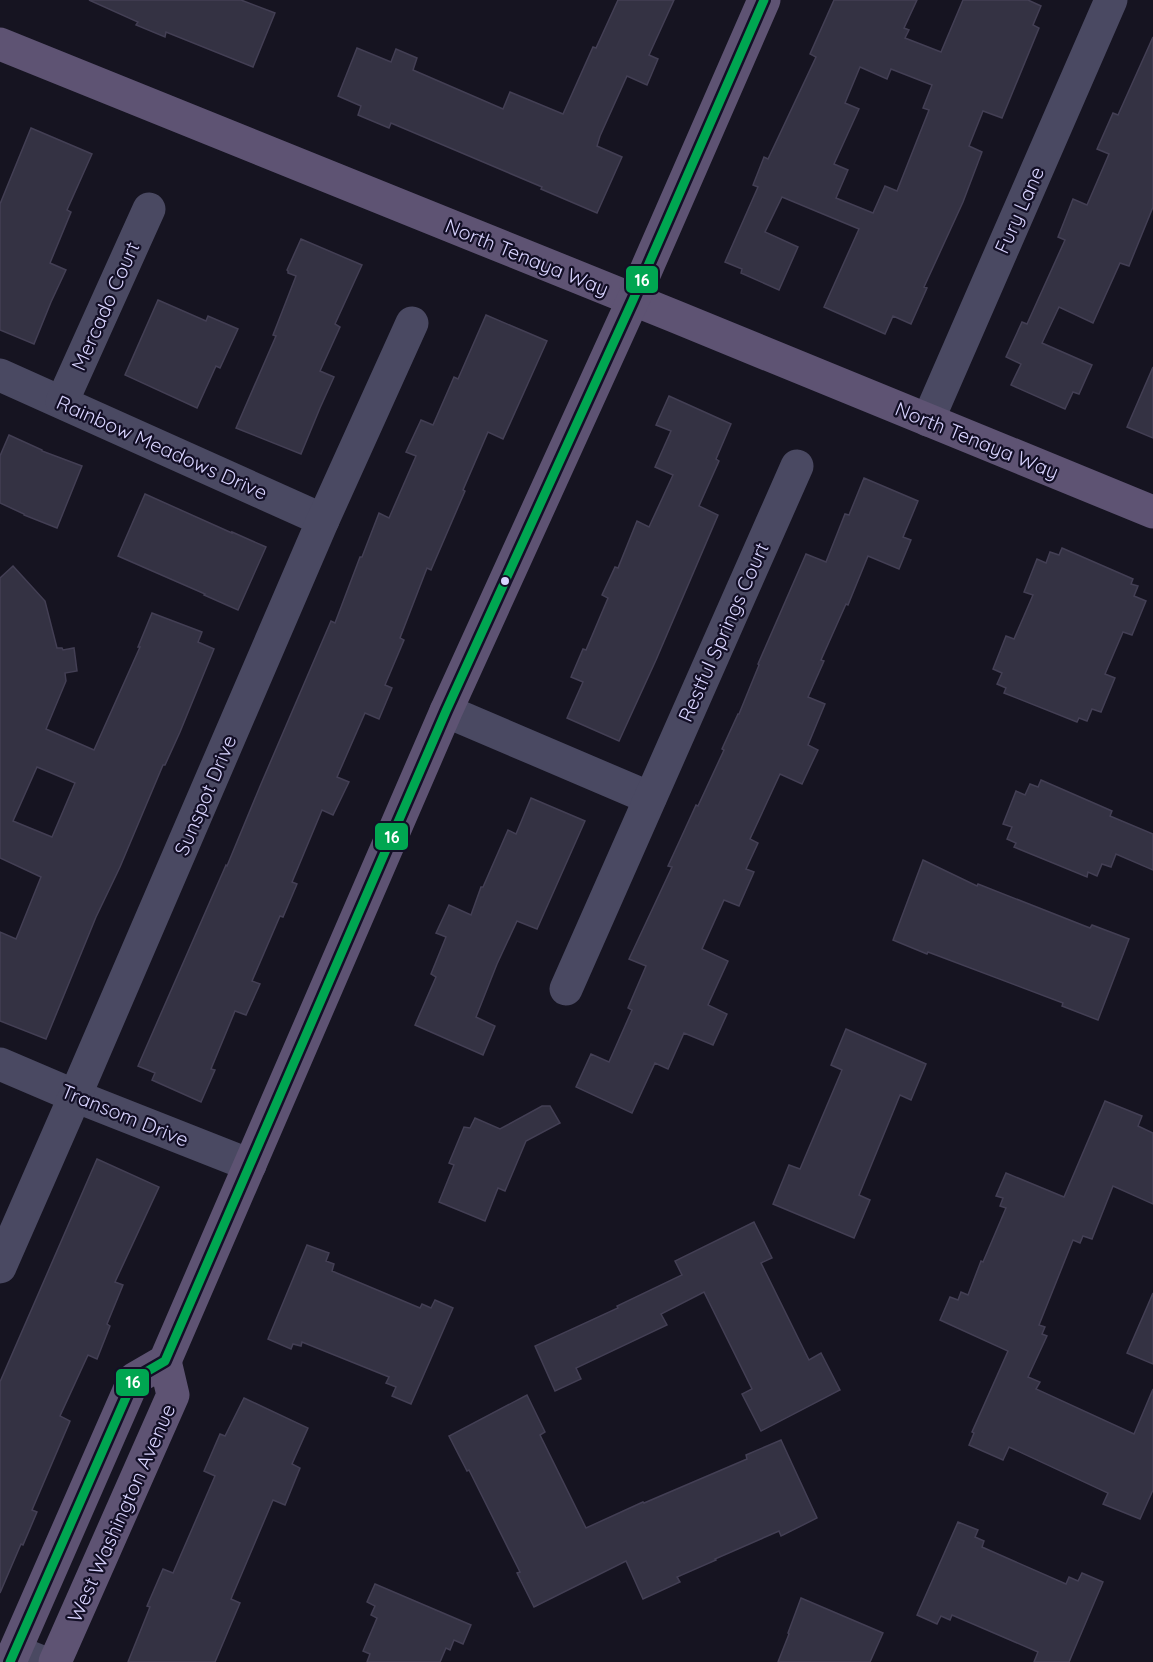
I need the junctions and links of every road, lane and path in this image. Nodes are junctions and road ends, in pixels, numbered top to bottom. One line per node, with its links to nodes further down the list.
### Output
1 (764, 0): 5 (main road)
2 (1111, 0): 9 (street, Fury Lane)
3 (0, 44): 5 (main road, North Tenaya Way)
4 (149, 209): 8 (street, Mercado Court)
5 (633, 300): 9 (main road, North Tenaya Way); 13 (main road)
6 (412, 323): 12 (street, Sunspot Drive)
7 (0, 375): 8 (street, Rainbow Meadows Drive)
8 (62, 402): 12 (street, Rainbow Meadows Drive)
9 (928, 420): 11 (main road, North Tenaya Way)
10 (797, 466): 14 (street, Restful Springs Court)
11 (1153, 512)
12 (323, 520): 17 (street, Sunspot Drive)
13 (446, 711): 14 (street); 18 (main road)
14 (650, 798): 15 (street, Restful Springs Court)
15 (566, 989)
16 (0, 1064): 17 (street, Transom Drive)
17 (75, 1096): 18 (street, Transom Drive); 19 (street, Sunspot Drive)
18 (250, 1165): 20 (main road)
19 (0, 1267)
20 (165, 1361): 21 (main road, West Washington Avenue); 22 (main road, West Washington Avenue)
21 (22, 1658)
22 (55, 1662)

